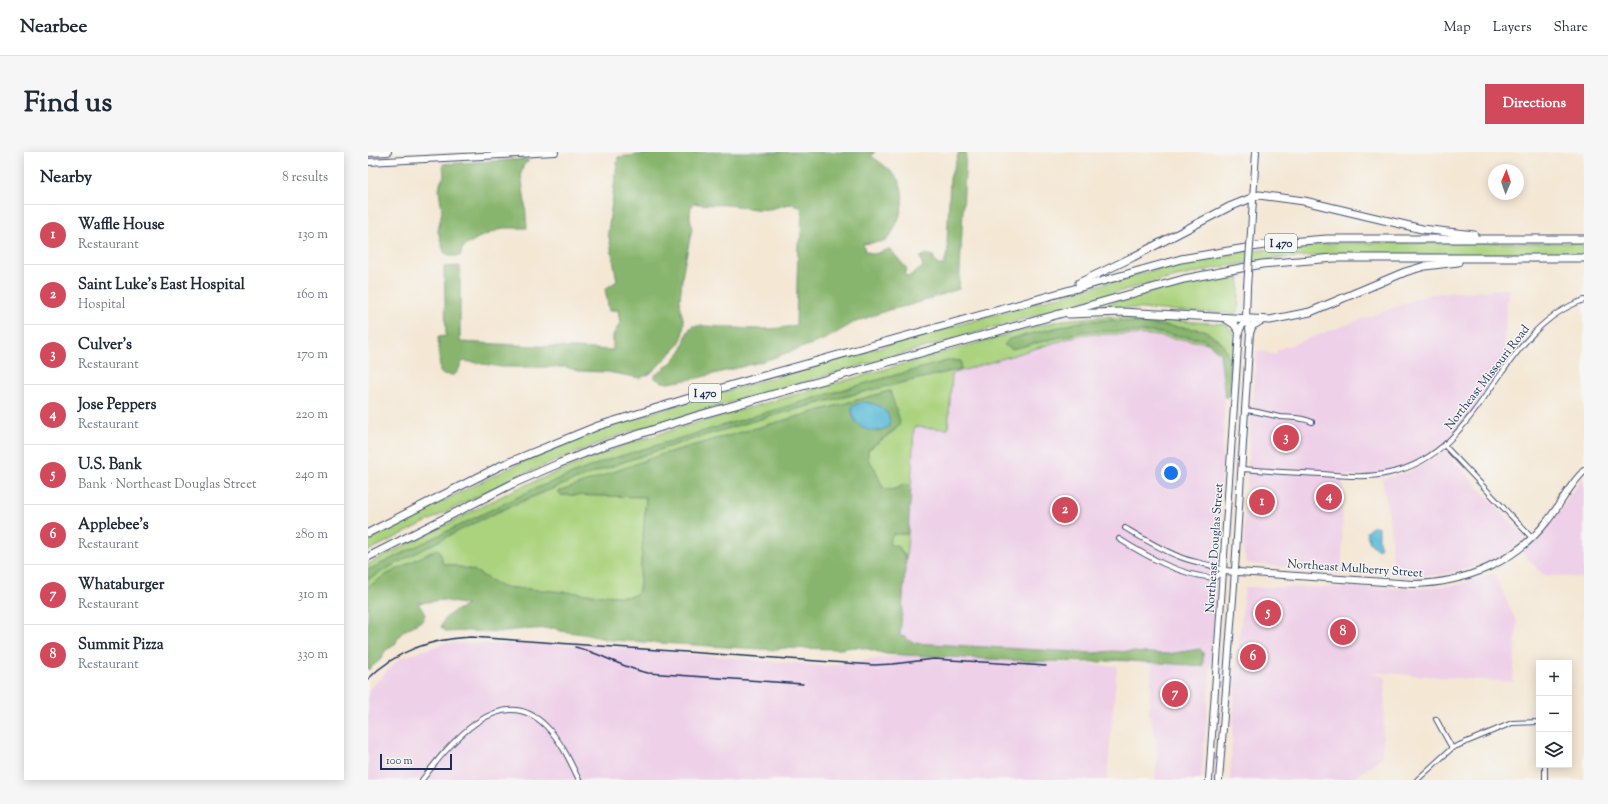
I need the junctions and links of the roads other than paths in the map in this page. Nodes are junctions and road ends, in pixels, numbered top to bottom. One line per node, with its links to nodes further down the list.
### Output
1 (388, 152): 4 (main road)
2 (555, 152): 5 (main road)
3 (1256, 152): 6 (main road, Northeast Douglas Street)
4 (368, 153)
5 (368, 162)
6 (1253, 197): 7 (highway); 11 (highway); 14 (main road, Northeast Douglas Street, bridge)
7 (1512, 239): 8 (highway, I 470); 11 (highway, I 470)
8 (1584, 239)
9 (1487, 258): 10 (highway, I 470); 15 (highway, I 470); 16 (highway)
10 (1584, 258)
11 (1056, 293): 25 (highway, I 470)
12 (1584, 300): 21 (street, Northeast Missouri Road)
13 (1223, 317): 14 (highway); 15 (highway); 17 (highway)
14 (1246, 318): 16 (highway); 17 (main road, Northeast Douglas Street); 18 (main road, Northeast Douglas Street)
15 (1037, 319): 28 (highway, I 470)
16 (1263, 320): 18 (highway)
17 (1239, 331): 29 (main road, Northeast Douglas Street)
18 (1250, 332): 19 (main road, Northeast Douglas Street)
19 (1244, 410): 20 (street); 22 (main road, Northeast Douglas Street)
20 (1312, 422)
21 (1445, 446): 22 (street, Northeast Missouri Road); 26 (street)
22 (1241, 469): 30 (main road, Northeast Douglas Street)
23 (1584, 471): 26 (main road, Northeast Mulberry Street)
24 (1124, 528): 29 (street)
25 (368, 533)
26 (1532, 538): 30 (main road, Northeast Mulberry Street)
27 (1119, 539): 29 (street)
28 (368, 557)
29 (1224, 571): 30 (main road, Northeast Mulberry Street); 37 (main road, Northeast Douglas Street)
30 (1235, 572): 38 (main road, Northeast Douglas Street)
31 (1436, 719): 33 (street)
32 (1536, 722): 33 (street)
33 (1452, 748): 39 (street)
34 (1545, 768): 40 (street)
35 (422, 780): 36 (street)
36 (579, 780)
37 (1209, 780)
38 (1219, 780)
39 (1417, 780)
40 (1545, 780)

